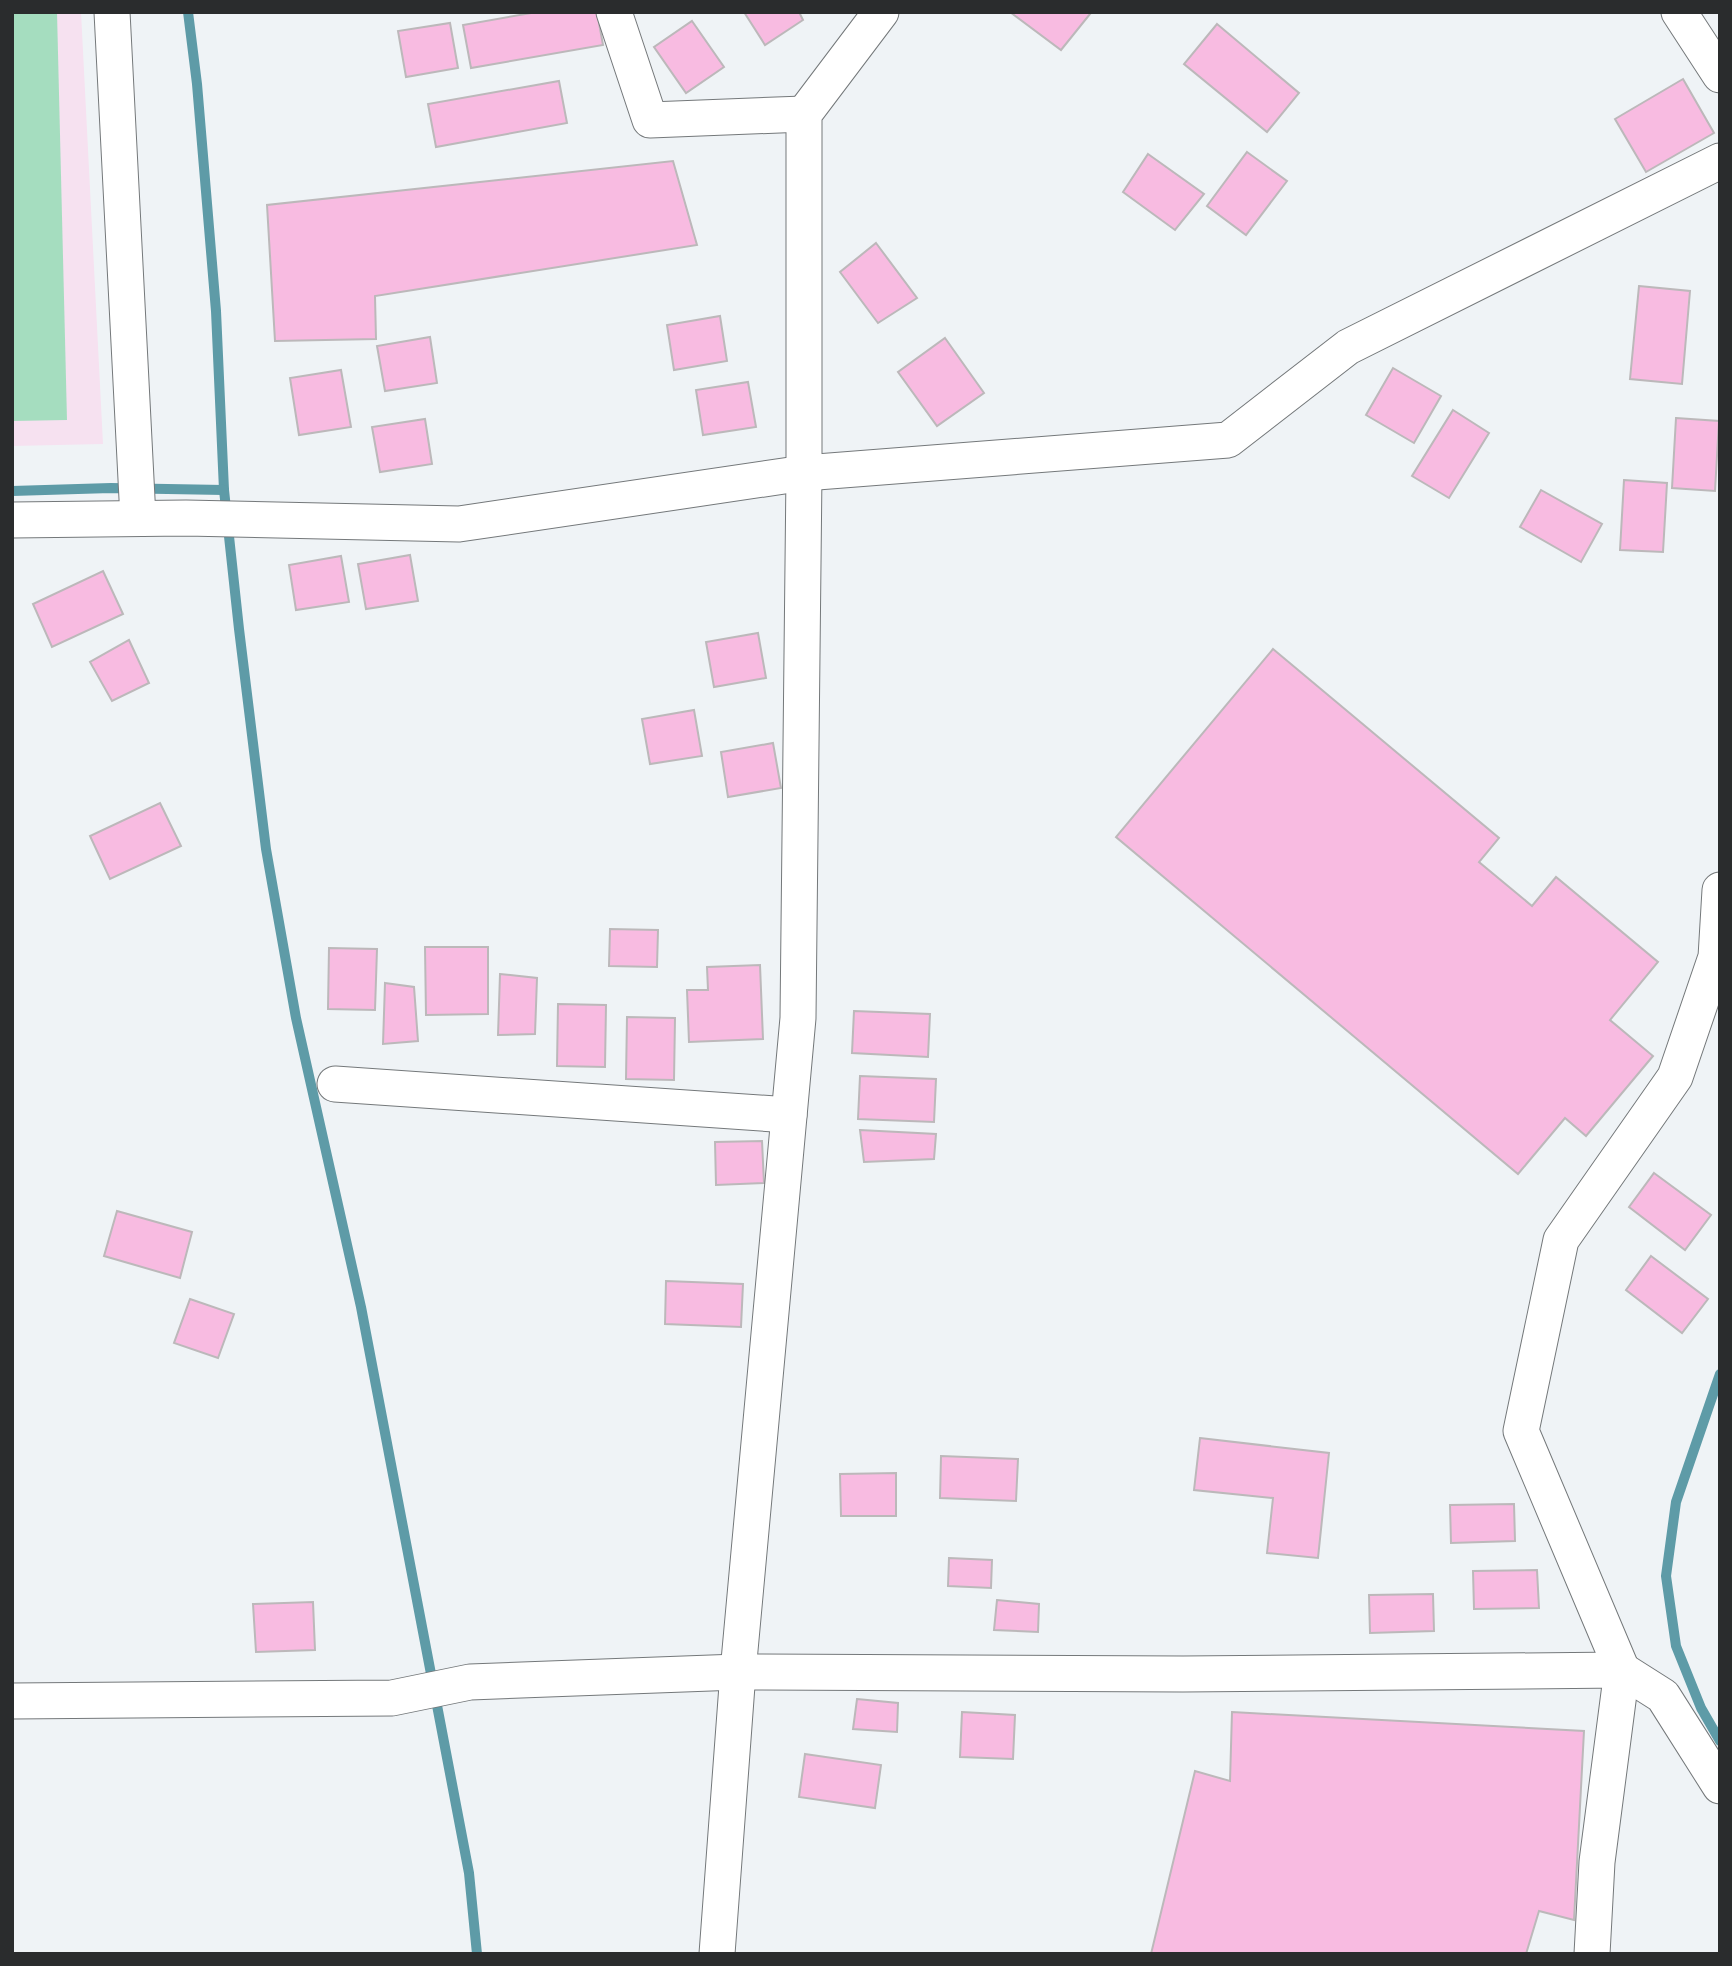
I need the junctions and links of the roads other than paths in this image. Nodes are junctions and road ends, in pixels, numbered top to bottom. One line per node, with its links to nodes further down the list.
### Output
1 (112, 12): 9 (street)
2 (614, 12): 6 (street)
3 (881, 12): 6 (street)
4 (1679, 12): 5 (street)
5 (1720, 75)
6 (804, 114): 8 (street)
7 (1720, 160): 8 (street)
8 (804, 473): 9 (street); 13 (street)
9 (138, 510): 10 (street)
10 (12, 520)
11 (1720, 890): 14 (street)
12 (335, 1084): 13 (street)
13 (789, 1115): 15 (street)
14 (1622, 1670): 15 (street); 17 (street); 19 (street)
15 (738, 1672): 16 (street); 18 (street)
16 (12, 1701)
17 (1720, 1786)
18 (717, 1954)
19 (1592, 1954)

